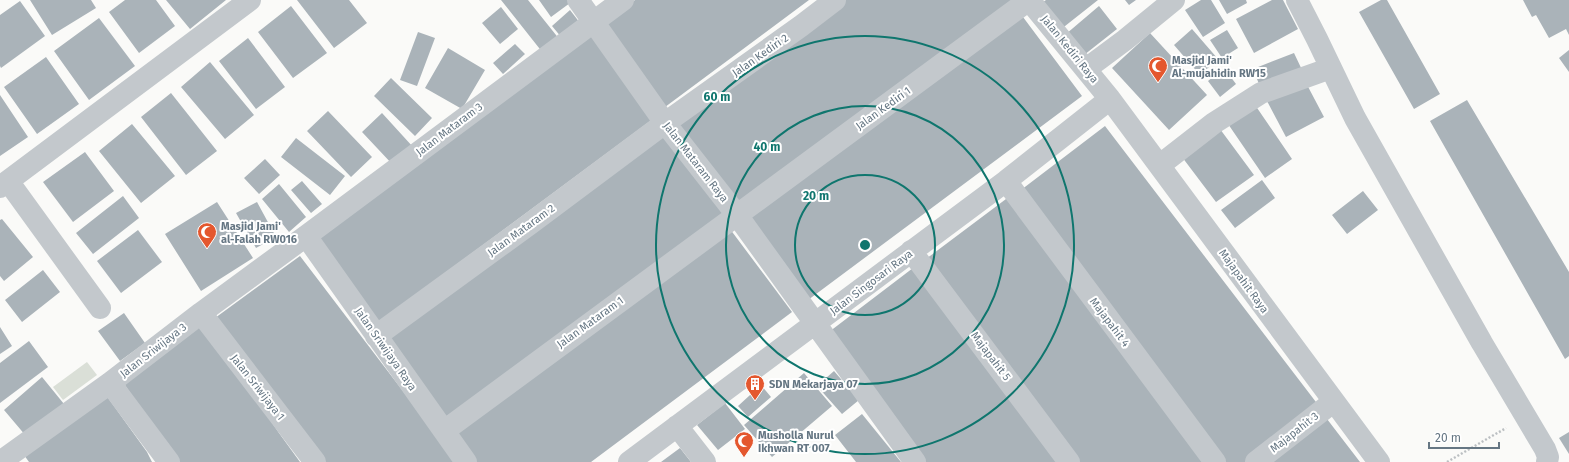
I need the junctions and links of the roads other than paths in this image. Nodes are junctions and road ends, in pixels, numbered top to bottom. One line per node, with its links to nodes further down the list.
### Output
1 (250, 0): 15 (street)
2 (578, 0): 8 (street, Jalan Mataram Raya)
3 (623, 0): 8 (street, Jalan Mataram 3)
4 (835, 0): 12 (street, Jalan Kediri 2)
5 (1029, 0): 10 (street, Jalan Kediri Raya); 16 (street, Jalan Kediri 1)
6 (1174, 0): 10 (street)
7 (1296, 0): 9 (street)
8 (593, 22): 12 (street, Jalan Mataram Raya); 17 (street, Jalan Mataram 3)
9 (1331, 68): 13 (street); 38 (street)
10 (1086, 69): 11 (street, Jalan Kediri Raya)
11 (1110, 99): 13 (street, Majapahit Raya); 14 (street, Jalan Singosari Raya)
12 (665, 122): 16 (street, Jalan Mataram Raya); 22 (street, Jalan Mataram 2)
13 (1160, 165): 24 (street, Majapahit Raya)
14 (1006, 182): 18 (street, Jalan Singosari Raya); 35 (street, Majapahit 4)
15 (4, 184): 19 (street)
16 (737, 215): 21 (street, Jalan Mataram Raya); 26 (street, Jalan Mataram 1)
17 (306, 236): 20 (street, Jalan Sriwijaya 3); 22 (street, Jalan Sriwijaya Raya)
18 (911, 252): 21 (street, Jalan Singosari Raya); 34 (street, Majapahit 5)
19 (100, 308)
20 (201, 313): 23 (street, Jalan Sriwijaya 3); 29 (street, Jalan Sriwijaya 1)
21 (815, 323): 25 (street, Jalan Singosari Raya); 33 (street, Jalan Mataram Raya)
22 (376, 336): 26 (street, Jalan Sriwijaya Raya)
23 (110, 383): 27 (street, Jalan Sriwijaya 3); 28 (street)
24 (1333, 402): 36 (street, Majapahit 3); 37 (street, Majapahit Raya)
25 (677, 426): 31 (street, Jalan Singosari Raya); 32 (street)
26 (444, 431): 30 (street, Jalan Sriwijaya Raya)
27 (0, 462)
28 (169, 462)
29 (316, 462)
30 (466, 462)
31 (629, 462)
32 (705, 462)
33 (915, 462)
34 (1069, 462)
35 (1215, 462)
36 (1256, 462)
37 (1379, 462)
38 (1546, 462)

